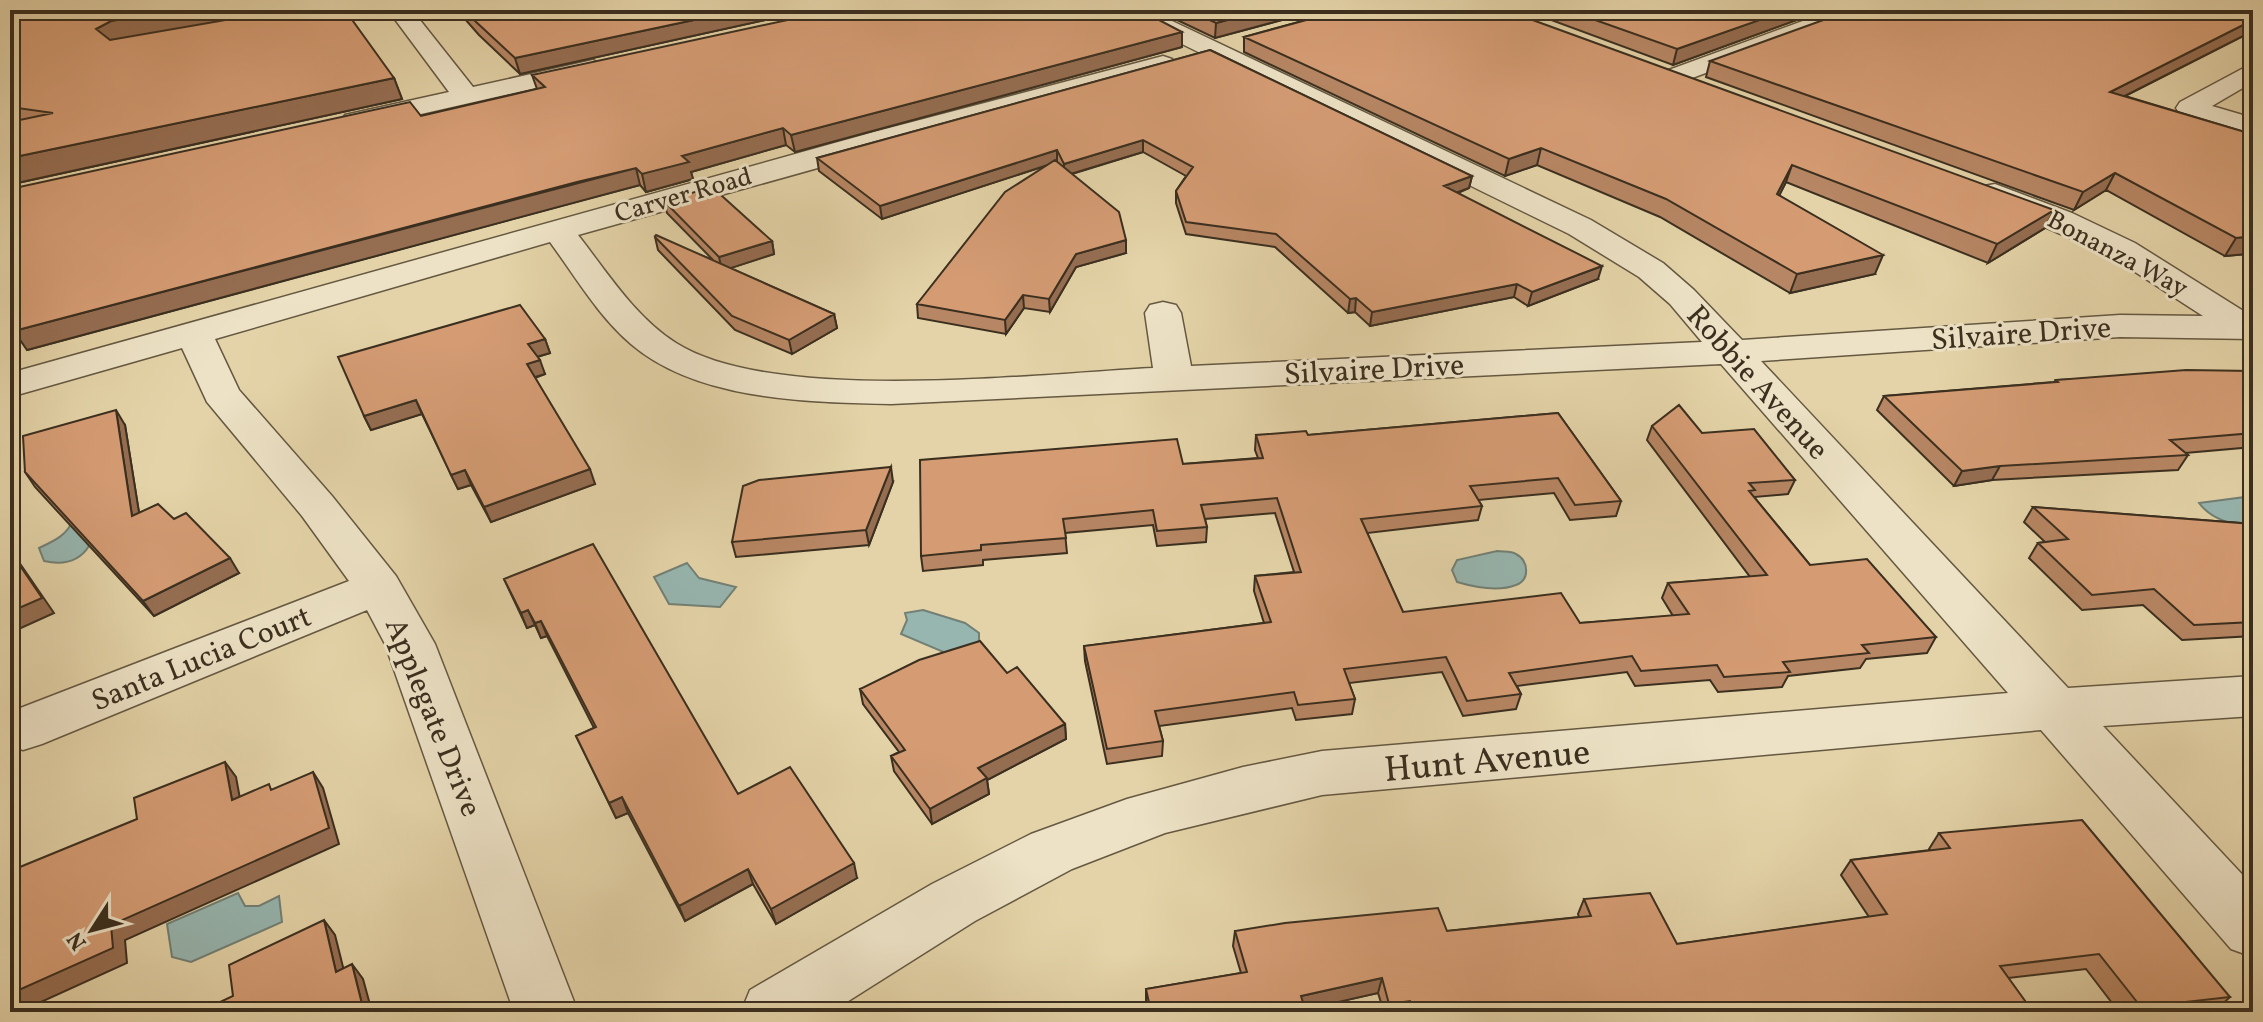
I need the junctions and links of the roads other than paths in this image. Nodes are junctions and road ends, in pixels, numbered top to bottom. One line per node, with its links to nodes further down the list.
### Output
1 (400, 10): 11 (street)
2 (1131, 10): 5 (street, Robbie Avenue)
3 (1855, 10): 9 (street)
4 (1258, 38): 5 (street, Carver Road)
5 (1215, 50): 15 (street, Carver Road); 19 (street, Robbie Avenue)
6 (619, 62): 11 (street)
7 (1647, 66): 9 (street)
8 (2253, 71): 13 (street)
9 (1675, 76): 10 (street)
10 (1719, 92)
11 (467, 97): 12 (street)
12 (330, 127)
13 (2253, 127)
14 (1968, 183): 17 (street, Bonanza Way)
15 (557, 229): 18 (street, Carver Road); 20 (street, Silvaire Drive)
16 (1163, 313): 20 (street)
17 (2247, 328): 19 (street, Silvaire Drive)
18 (193, 331): 21 (street, Carver Road); 22 (street, Applegate Drive)
19 (1730, 352): 20 (street, Silvaire Drive); 24 (street, Robbie Avenue)
20 (1174, 378)
21 (10, 385)
22 (379, 587): 25 (street, Santa Lucia Court); 27 (street, Applegate Drive)
23 (2253, 696): 24 (street, Hunt Avenue)
24 (2055, 709): 26 (street, Robbie Avenue); 28 (street, Hunt Avenue)
25 (23, 729)
26 (2253, 929)
27 (546, 1012)
28 (773, 1012)

